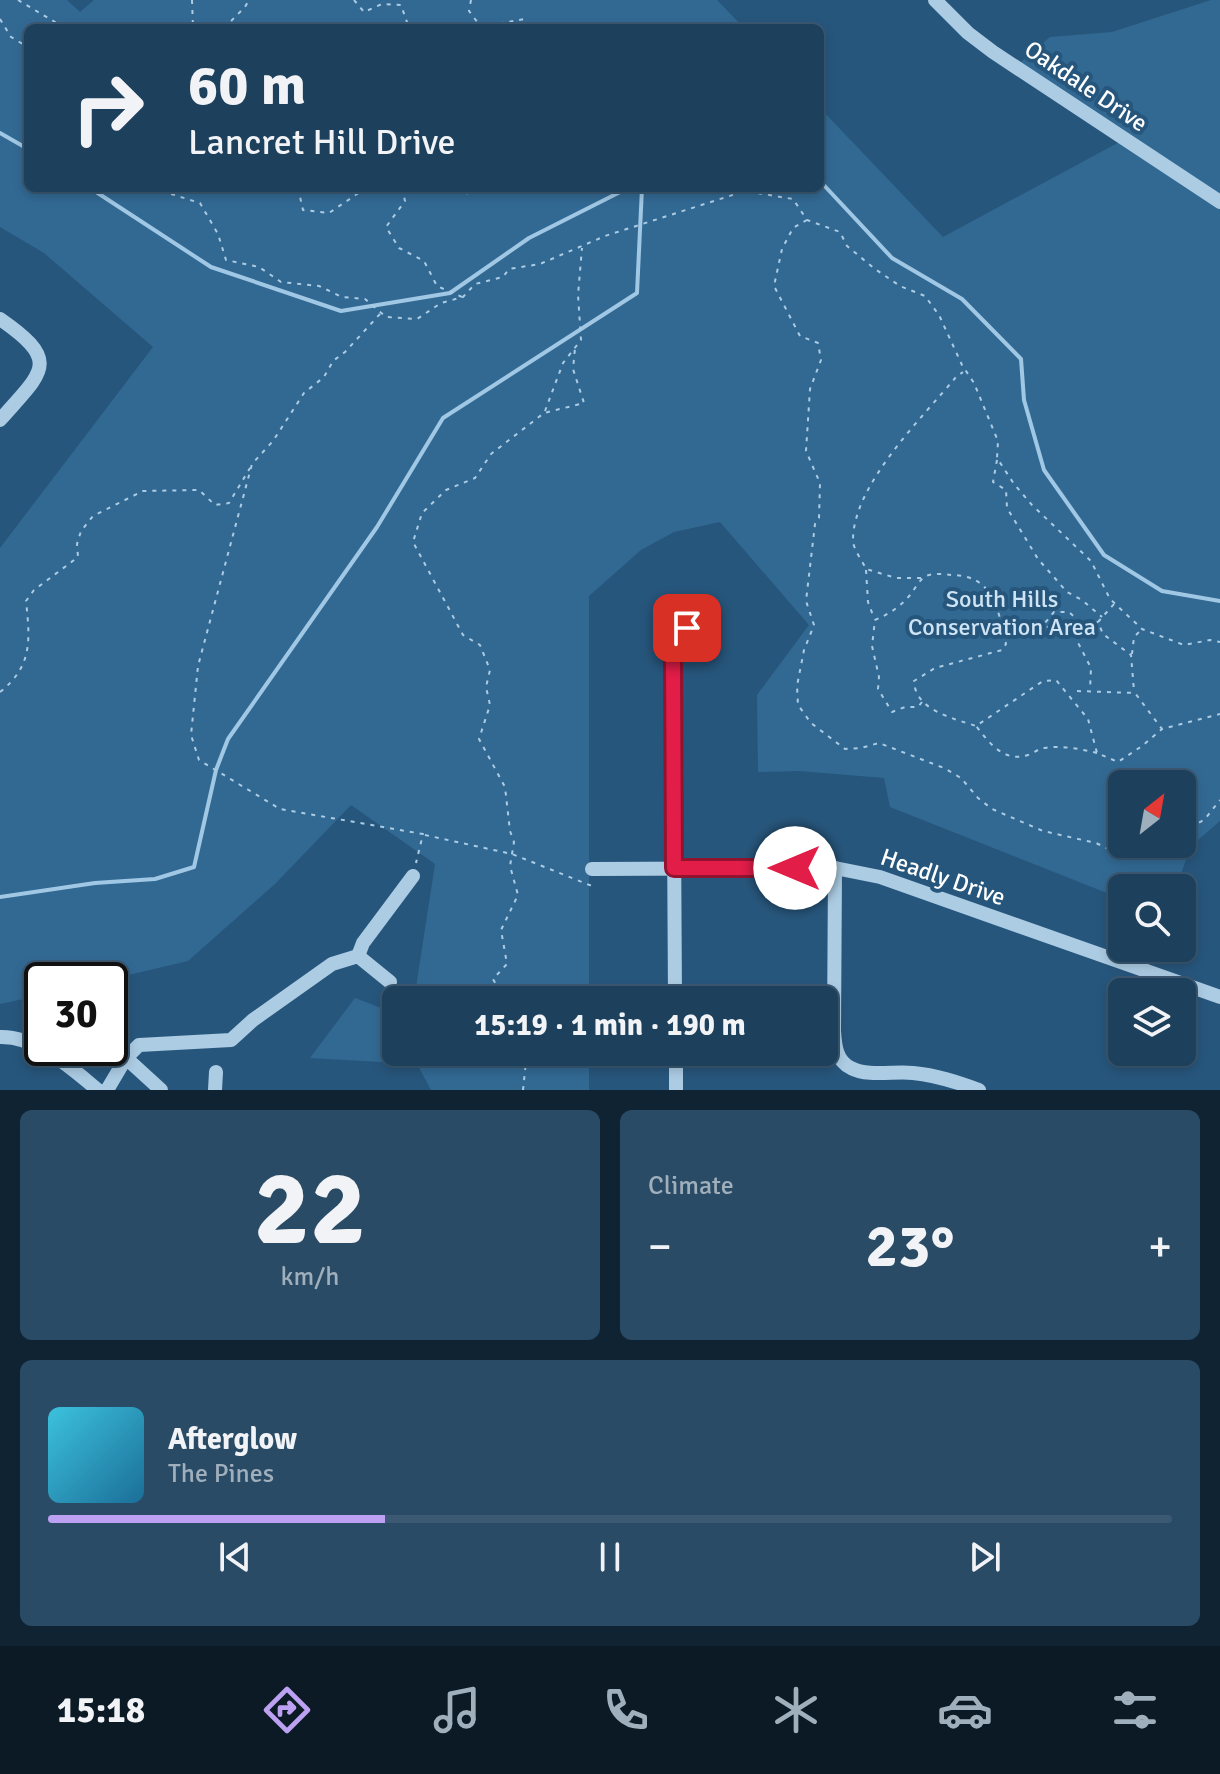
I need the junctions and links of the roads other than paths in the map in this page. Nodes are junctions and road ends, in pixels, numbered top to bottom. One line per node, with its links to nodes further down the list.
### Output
1 (935, 0): 2 (street, Oakdale Drive)
2 (1220, 202)
3 (0, 319): 4 (street)
4 (0, 420)
5 (687, 628): 6 (street)
6 (674, 868): 7 (street, Headly Drive); 8 (street, Headly Drive); 12 (street)
7 (835, 868): 13 (street, Headly Drive); 25 (street)
8 (592, 869)
9 (413, 876): 10 (street)
10 (358, 956): 11 (street); 15 (street)
11 (390, 982)
12 (675, 986)
13 (1220, 997)
14 (0, 1037): 20 (street)
15 (128, 1056)
16 (128, 1060): 22 (street)
17 (121, 1066): 21 (street)
18 (676, 1066): 24 (street)
19 (216, 1072): 23 (street)
20 (98, 1090)
21 (107, 1090)
22 (161, 1090)
23 (215, 1090)
24 (676, 1090)
25 (979, 1090)

